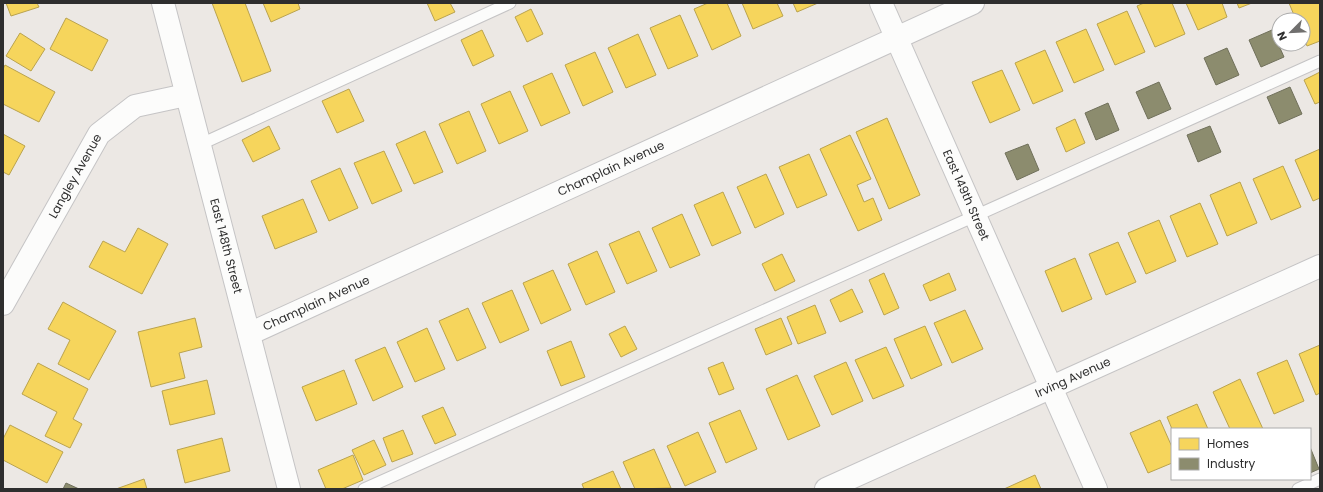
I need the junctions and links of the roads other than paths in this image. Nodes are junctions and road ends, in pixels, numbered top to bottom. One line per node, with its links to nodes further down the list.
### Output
1 (163, 3): 7 (street, East 148th Street)
2 (510, 3): 8 (lane)
3 (881, 3): 5 (street, East 149th Street)
4 (974, 3): 5 (street, Champlain Avenue)
5 (896, 38): 9 (street, East 149th Street); 12 (street, Champlain Avenue)
6 (1320, 60): 9 (lane)
7 (186, 95): 8 (street, East 148th Street); 11 (street, Langley Avenue)
8 (199, 145): 12 (street, East 148th Street)
9 (975, 216): 13 (street, East 149th Street); 16 (lane)
10 (1320, 266): 13 (street, Irving Avenue)
11 (3, 304)
12 (249, 334): 15 (street, East 148th Street)
13 (1051, 387): 17 (street, Irving Avenue); 18 (street, East 149th Street)
14 (1320, 479): 19 (lane)
15 (289, 489)
16 (364, 489)
17 (826, 489)
18 (1096, 489)
19 (1298, 489)

